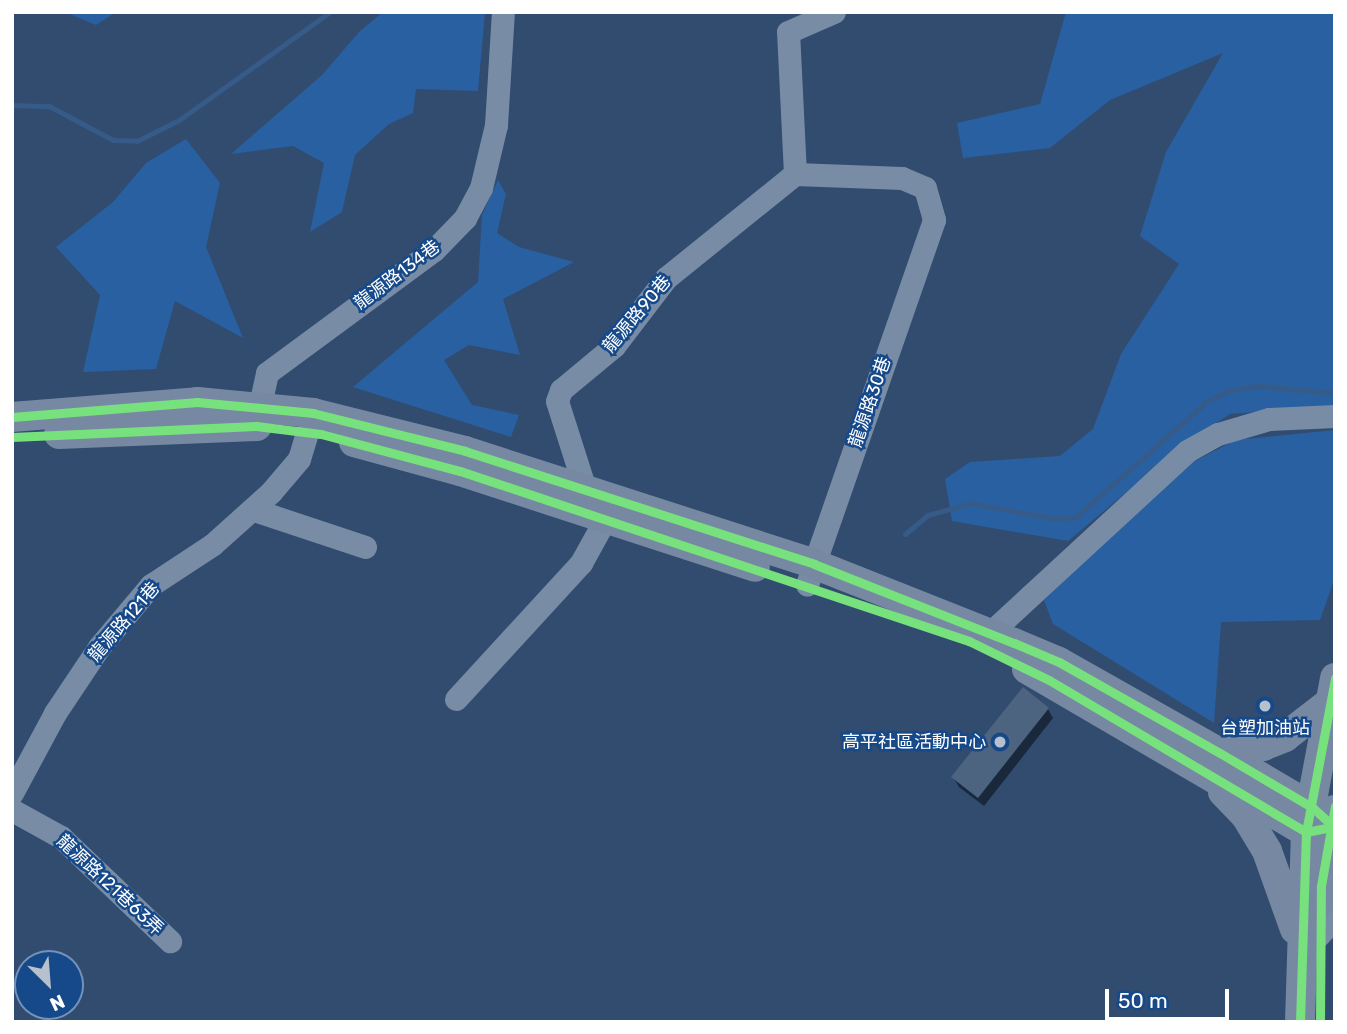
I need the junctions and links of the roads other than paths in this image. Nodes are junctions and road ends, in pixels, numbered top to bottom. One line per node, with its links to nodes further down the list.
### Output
1 (503, 12): 6 (street, 龍源路134巷)
2 (834, 12): 3 (street)
3 (795, 174): 9 (street, 龍源路90巷); 13 (street, 龍源路30巷)
4 (1335, 416): 14 (street)
5 (12, 417): 6 (main road)
6 (256, 417): 7 (main road); 8 (main road)
7 (311, 422): 9 (main road); 10 (main road); 11 (street, 龍源路121巷)
8 (12, 438)
9 (585, 489): 10 (main road)
10 (612, 508): 13 (main road); 16 (street)
11 (254, 510): 12 (street); 18 (street, 龍源路121巷)
12 (365, 547)
13 (810, 574): 14 (main road); 17 (main road)
14 (990, 633): 17 (main road)
15 (1332, 691): 17 (main road); 20 (main road)
16 (456, 699)
17 (1213, 764): 20 (main road); 21 (main road)
18 (12, 793)
19 (12, 810): 22 (street, 龍源路121巷63弄)
20 (1324, 820): 21 (main road)
21 (1317, 932): 23 (main road); 24 (main road)
22 (170, 941)
23 (1300, 1022)
24 (1320, 1022)

